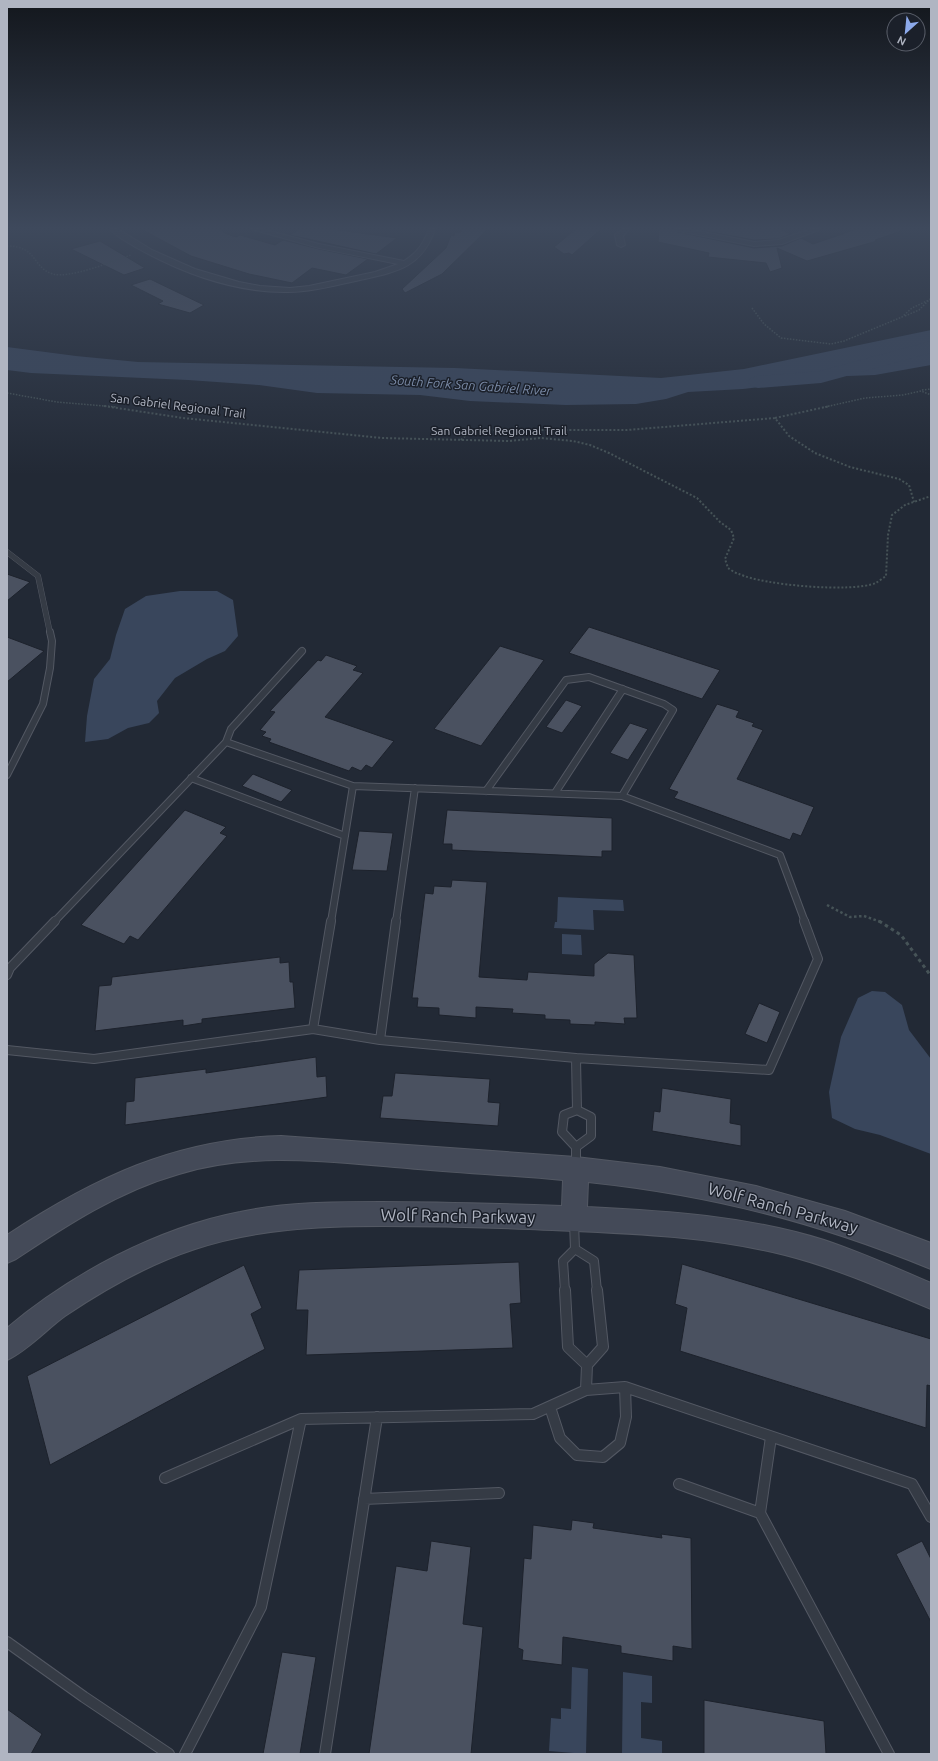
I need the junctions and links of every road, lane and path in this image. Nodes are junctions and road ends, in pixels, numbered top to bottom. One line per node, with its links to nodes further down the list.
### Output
1 (754, 311): 4 (path)
2 (908, 311): 4 (path)
3 (917, 311): 4 (path)
4 (902, 317)
5 (931, 389): 6 (path)
6 (921, 391): 8 (path); 9 (path)
7 (7, 393): 10 (path, San Gabriel Regional Trail)
8 (931, 396)
9 (775, 418): 10 (path); 12 (path)
10 (461, 441): 12 (path, San Gabriel Regional Trail)
11 (931, 496): 12 (path, San Gabriel Regional Trail)
12 (914, 502)
13 (7, 552): 17 (lane)
14 (302, 651): 16 (lane)
15 (623, 689): 21 (lane); 22 (lane); 23 (lane)
16 (226, 742): 18 (lane); 19 (lane)
17 (7, 775)
18 (191, 778): 24 (lane); 26 (lane)
19 (353, 786): 20 (lane); 24 (lane)
20 (415, 788): 21 (lane); 29 (lane)
21 (486, 791): 22 (lane)
22 (555, 793): 23 (lane)
23 (622, 796): 31 (lane)
24 (345, 836): 28 (lane)
25 (828, 905): 27 (path)
26 (7, 975)
27 (931, 976)
28 (313, 1029): 29 (lane); 30 (lane)
29 (380, 1040): 31 (lane)
30 (7, 1050)
31 (576, 1058): 32 (lane)
32 (578, 1110): 33 (lane); 33 (lane)
33 (576, 1158): 34 (street); 36 (street, Wolf Ranch Parkway); 37 (street, Wolf Ranch Parkway)
34 (574, 1219): 35 (lane); 38 (street, Wolf Ranch Parkway); 39 (street, Wolf Ranch Parkway)
35 (575, 1249): 40 (lane); 40 (lane)
36 (7, 1250)
37 (931, 1256)
38 (931, 1296)
39 (7, 1346)
40 (587, 1365): 42 (lane)
41 (625, 1387): 42 (lane); 43 (lane); 46 (lane)
42 (586, 1390): 43 (lane)
43 (550, 1407): 44 (lane)
44 (377, 1417): 45 (lane); 50 (lane)
45 (301, 1418): 47 (lane); 55 (lane)
46 (771, 1437): 51 (lane); 52 (lane)
47 (165, 1478)
48 (679, 1484): 51 (lane)
49 (499, 1493): 50 (lane)
50 (364, 1499): 56 (lane)
51 (760, 1513): 57 (lane)
52 (931, 1517)
53 (7, 1642): 54 (lane)
54 (169, 1754)
55 (185, 1754)
56 (325, 1754)
57 (889, 1754)

